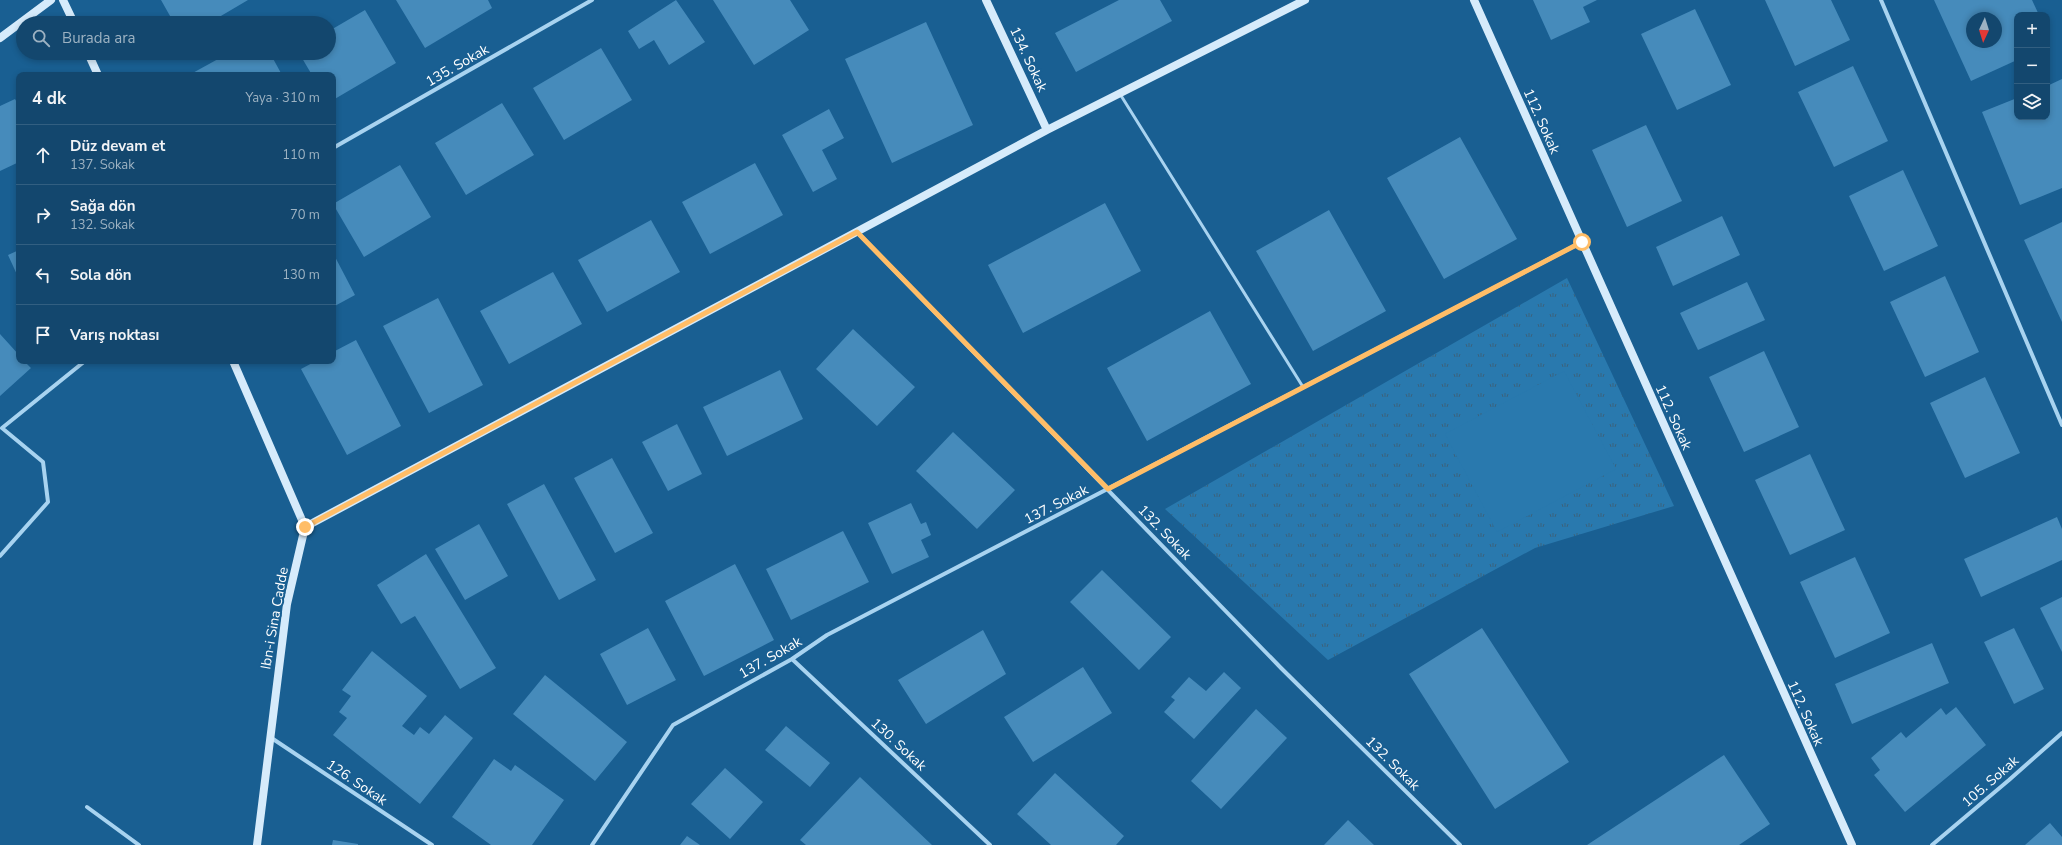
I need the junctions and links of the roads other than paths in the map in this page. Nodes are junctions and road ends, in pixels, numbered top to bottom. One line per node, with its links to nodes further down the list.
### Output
1 (51, 0): 8 (street)
2 (63, 0): 9 (street)
3 (592, 0): 16 (street, 135. Sokak)
4 (986, 0): 15 (street, 134. Sokak)
5 (1306, 0): 14 (street)
6 (1474, 0): 18 (street, 112. Sokak)
7 (1881, 0): 22 (street)
8 (30, 16)
9 (71, 16)
10 (16, 26): 11 (street)
11 (0, 38)
12 (91, 60): 13 (street)
13 (97, 72)
14 (1120, 94): 15 (street); 21 (lane)
15 (1047, 130): 17 (street)
16 (336, 146)
17 (857, 232): 24 (street, 132. Sokak); 25 (street)
18 (1582, 242): 21 (street, 137. Sokak); 37 (street, 112. Sokak)
19 (81, 364): 23 (street)
20 (234, 364): 25 (street)
21 (1303, 387): 24 (street, 137. Sokak)
22 (2062, 425)
23 (1, 427): 26 (street)
24 (1108, 489): 27 (street, 137. Sokak); 36 (street, 132. Sokak)
25 (305, 527): 29 (street, Ibn-i Sina Cadde)
26 (0, 556)
27 (792, 659): 34 (street, 137. Sokak); 35 (street, 130. Sokak)
28 (2062, 732): 38 (street, 105. Sokak)
29 (270, 736): 32 (street, Ibn-i Sina Cadde); 33 (street, 126. Sokak)
30 (87, 807): 31 (street)
31 (139, 845)
32 (257, 845)
33 (432, 845)
34 (592, 845)
35 (990, 845)
36 (1460, 845)
37 (1852, 845)
38 (1932, 845)

